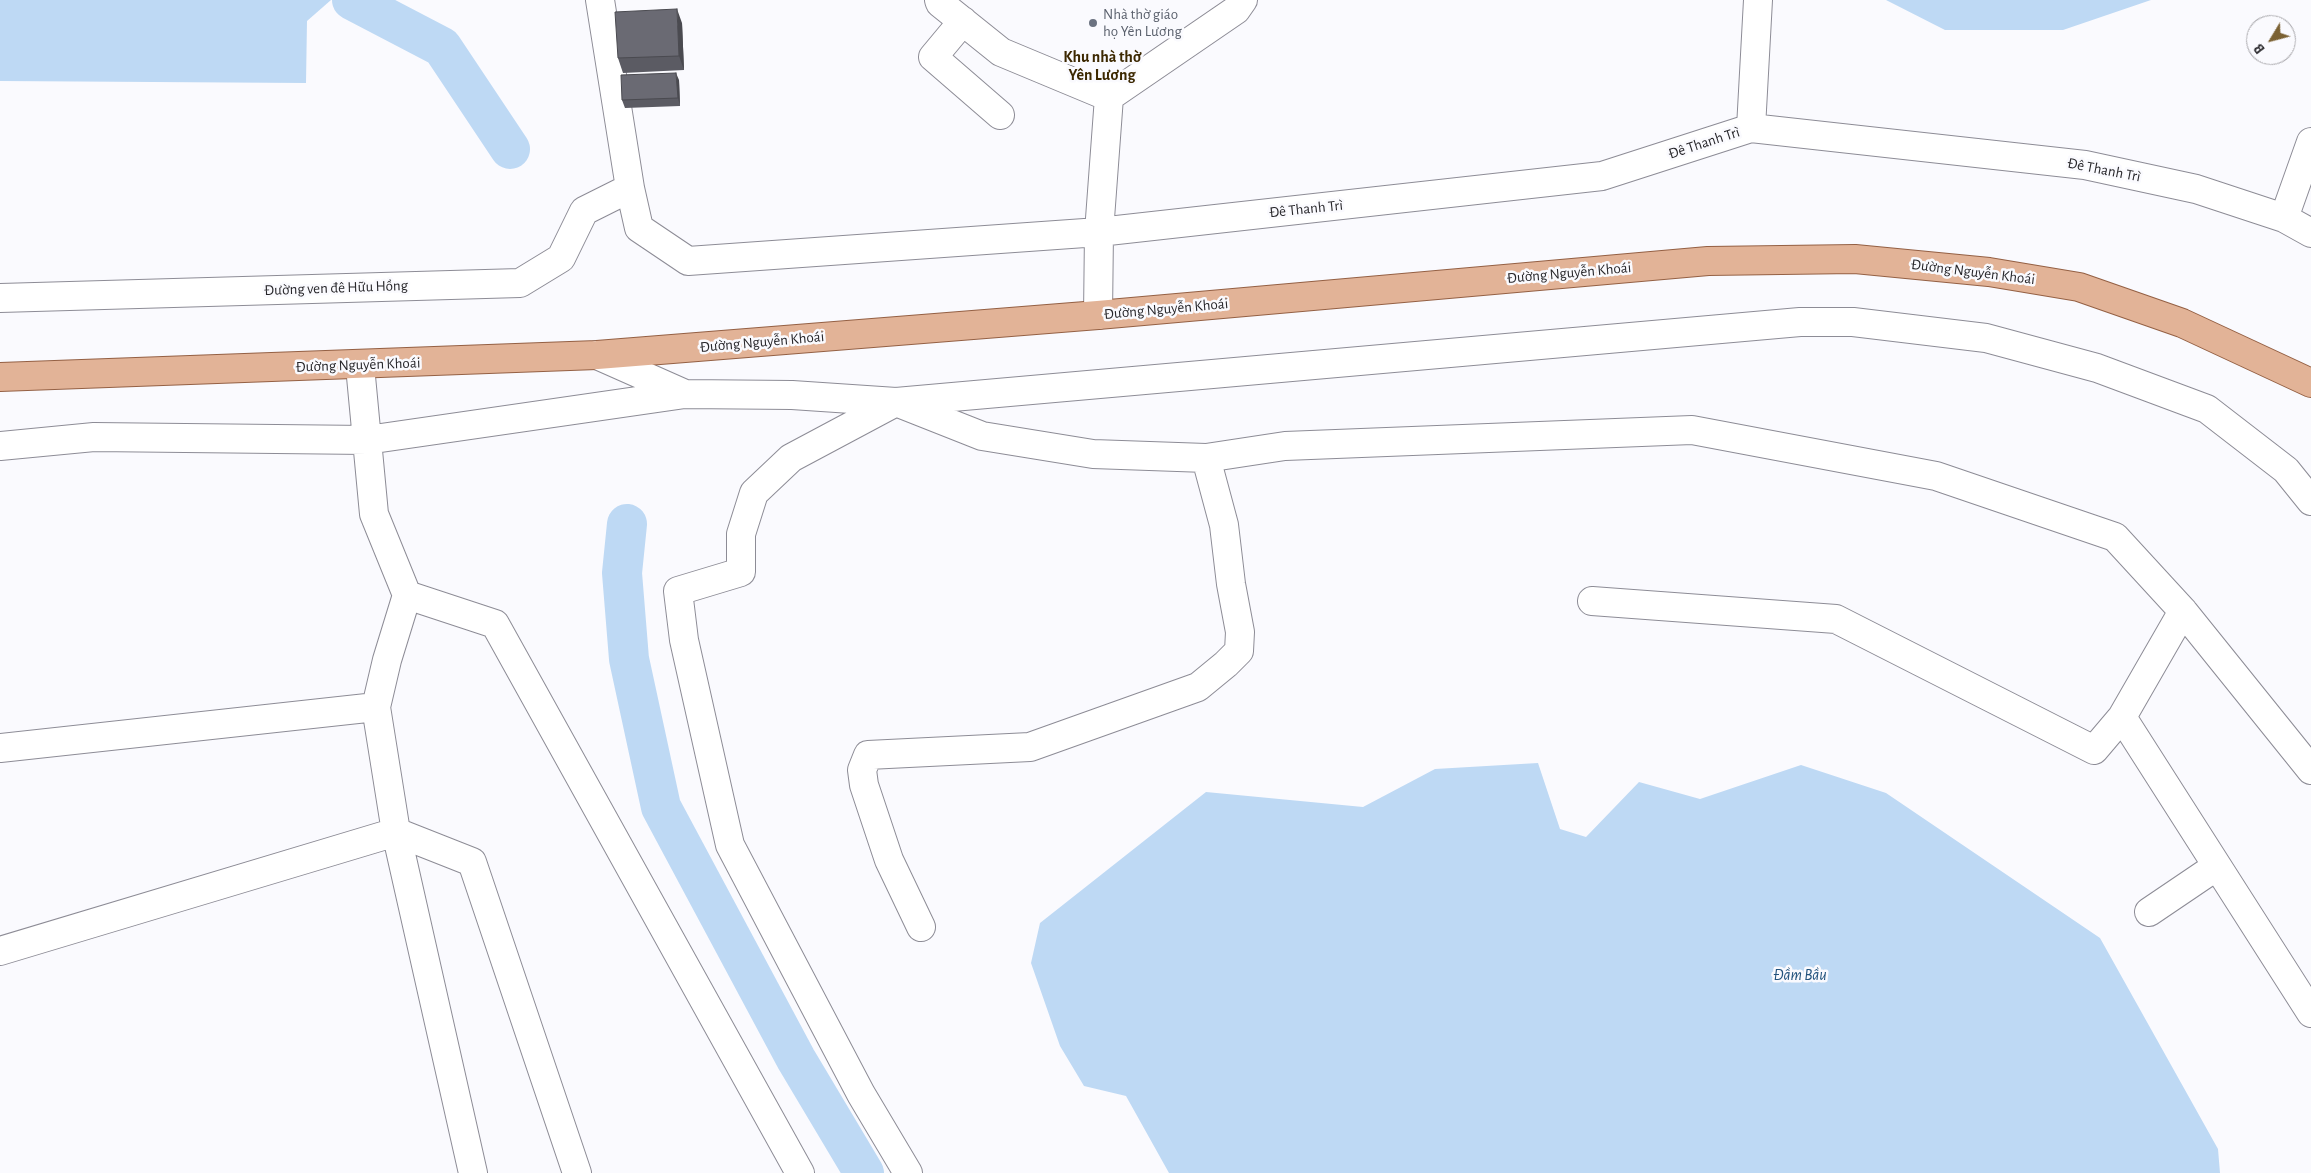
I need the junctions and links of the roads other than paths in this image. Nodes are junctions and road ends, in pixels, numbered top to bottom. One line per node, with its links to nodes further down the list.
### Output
1 (600, 0): 10 (street, Đê Thanh Trì)
2 (939, 0): 5 (street)
3 (1243, 0): 6 (street)
4 (1758, 0): 8 (street)
5 (963, 21): 6 (street); 7 (street)
6 (1109, 97): 12 (street)
7 (1000, 115)
8 (1751, 128): 11 (street, Đê Thanh Trì); 12 (street, Đê Thanh Trì)
9 (2311, 142): 11 (street)
10 (630, 188): 12 (street, Đê Thanh Trì); 14 (street, Đường ven đê Hữu Hồng)
11 (2284, 218): 13 (street)
12 (1099, 232): 15 (street)
13 (2311, 232)
14 (0, 298)
15 (1098, 315): 16 (main road, Đường Nguyễn Khoái); 19 (main road, Đường Nguyễn Khoái)
16 (597, 355): 17 (main road, Đường Nguyễn Khoái); 20 (street)
17 (360, 366): 18 (main road, Đường Nguyễn Khoái); 22 (street)
18 (0, 377)
19 (2311, 383)
20 (685, 394): 21 (street); 22 (street)
21 (896, 402): 24 (street); 25 (street); 42 (street)
22 (368, 440): 23 (street); 26 (street)
23 (0, 446)
24 (1206, 458): 28 (street); 36 (street)
25 (2311, 501)
26 (407, 595): 29 (street); 41 (street)
27 (1592, 601): 30 (street)
28 (2182, 611): 30 (street); 32 (street)
29 (376, 708): 31 (street); 33 (street)
30 (2122, 717): 34 (street)
31 (0, 748)
32 (2311, 770)
33 (396, 832): 37 (street); 39 (street); 40 (street)
34 (2217, 866): 35 (street); 38 (street)
35 (2149, 912)
36 (921, 927)
37 (0, 950)
38 (2311, 1013)
39 (473, 1173)
40 (577, 1173)
41 (800, 1173)
42 (908, 1173)

